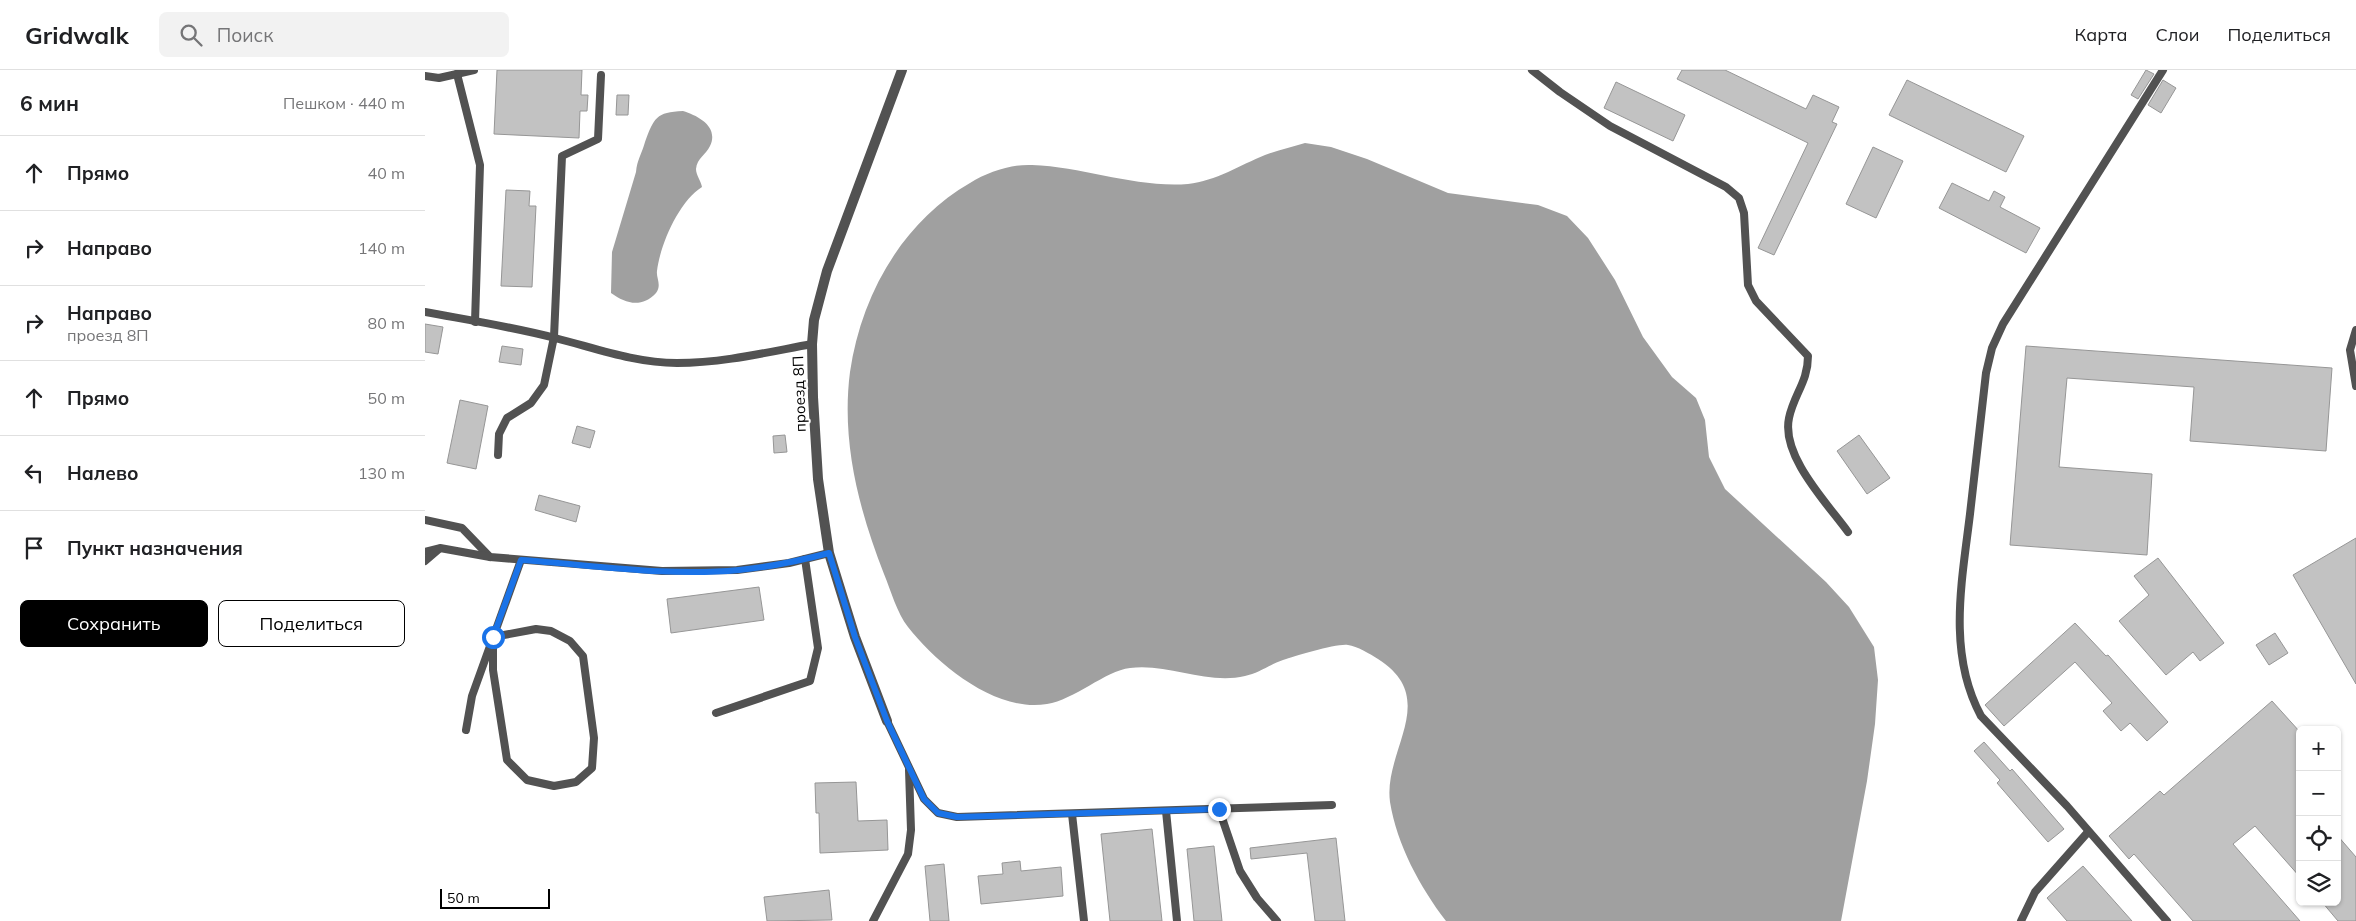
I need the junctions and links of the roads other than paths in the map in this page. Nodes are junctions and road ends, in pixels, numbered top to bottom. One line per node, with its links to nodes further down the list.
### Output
1 (474, 70): 5 (lane)
2 (902, 70): 12 (street, проезд 8П)
3 (1532, 70): 16 (lane)
4 (2163, 70): 33 (lane)
5 (457, 74): 7 (lane); 9 (lane)
6 (601, 75): 11 (lane)
7 (425, 76)
8 (425, 312): 9 (lane)
9 (475, 322): 11 (lane)
10 (2356, 330): 13 (lane)
11 (554, 337): 12 (lane); 14 (lane)
12 (812, 344): 19 (street, проезд 8П)
13 (2356, 386)
14 (498, 455)
15 (425, 520): 20 (lane)
16 (1848, 532)
17 (440, 548): 18 (lane); 20 (lane); 23 (lane)
18 (425, 552)
19 (829, 553): 22 (lane); 26 (street, проезд 8П)
20 (490, 557): 21 (lane)
21 (521, 560): 22 (lane); 24 (lane)
22 (805, 560): 25 (lane)
23 (425, 561)
24 (493, 637): 24 (lane); 27 (lane)
25 (716, 713)
26 (887, 721): 28 (lane)
27 (466, 730)
28 (908, 766): 32 (lane); 34 (lane)
29 (1332, 805): 30 (lane)
30 (1219, 809): 31 (lane); 37 (lane)
31 (1166, 811): 32 (lane); 36 (lane)
32 (1072, 814): 35 (lane)
33 (2088, 832): 38 (lane); 39 (lane)
34 (873, 921)
35 (1083, 921)
36 (1177, 921)
37 (1277, 921)
38 (2021, 921)
39 (2167, 921)

